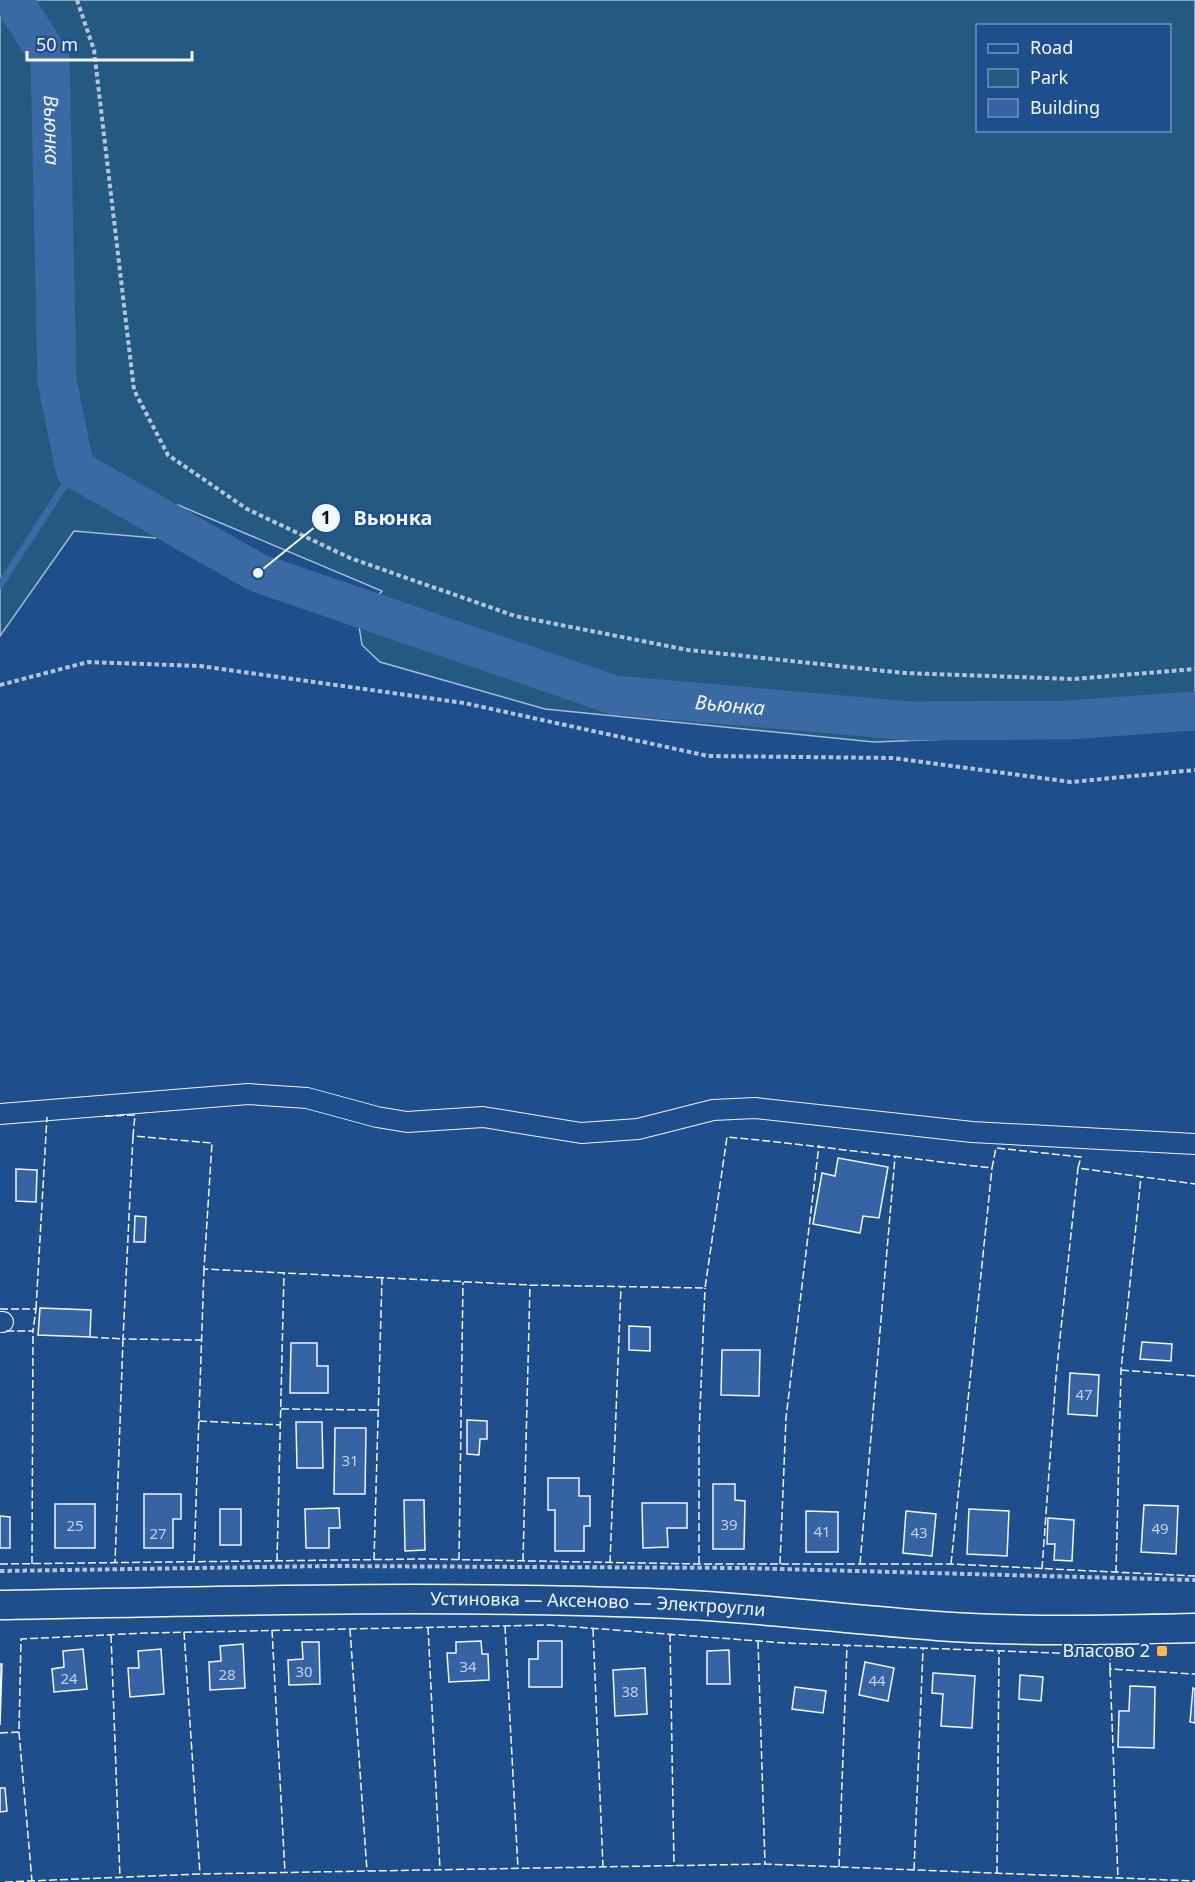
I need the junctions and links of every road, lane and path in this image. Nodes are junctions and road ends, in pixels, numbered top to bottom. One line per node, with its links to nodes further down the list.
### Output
1 (77, 0): 2 (path)
2 (1195, 669)
3 (0, 685): 4 (path)
4 (1195, 770)
5 (0, 1114): 6 (street)
6 (1195, 1144)
7 (0, 1571): 8 (path)
8 (1195, 1581)
9 (0, 1605): 10 (main road, Устиновка — Аксеново — Электроугли)
10 (1195, 1628)

